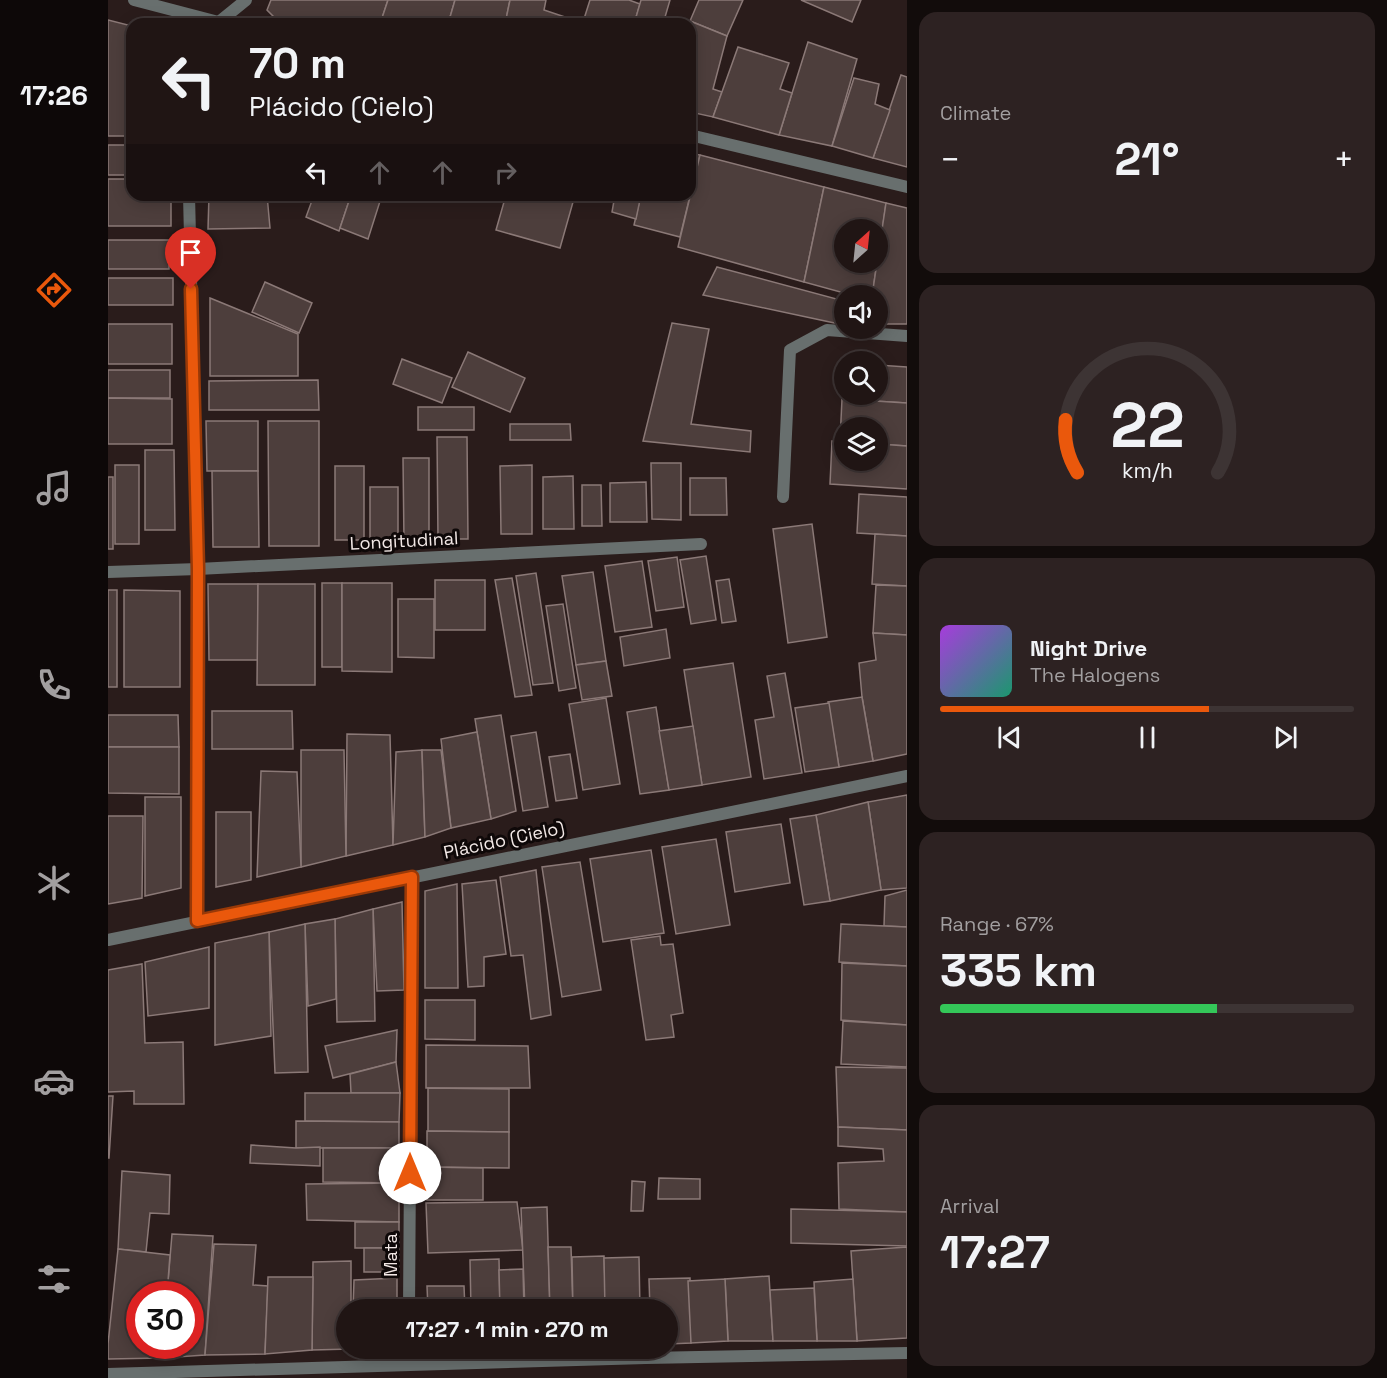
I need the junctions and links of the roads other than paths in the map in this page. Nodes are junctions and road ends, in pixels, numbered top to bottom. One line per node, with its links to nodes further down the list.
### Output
1 (134, 0): 3 (street)
2 (246, 0): 4 (street)
3 (181, 18)
4 (227, 18)
5 (696, 136): 6 (street)
6 (907, 187)
7 (189, 201): 11 (street)
8 (907, 336): 9 (street)
9 (783, 497)
10 (701, 544): 11 (street, Longitudinal)
11 (198, 569): 12 (street, Longitudinal); 15 (street)
12 (108, 572)
13 (907, 776): 14 (street, Plácido (Cielo))
14 (412, 877): 15 (street, Plácido (Cielo)); 17 (street, Mata)
15 (197, 921): 16 (street, Plácido (Cielo))
16 (108, 940)
17 (409, 1299)
18 (907, 1353): 20 (street)
19 (408, 1359): 20 (street)
20 (408, 1365): 21 (street)
21 (108, 1374)

